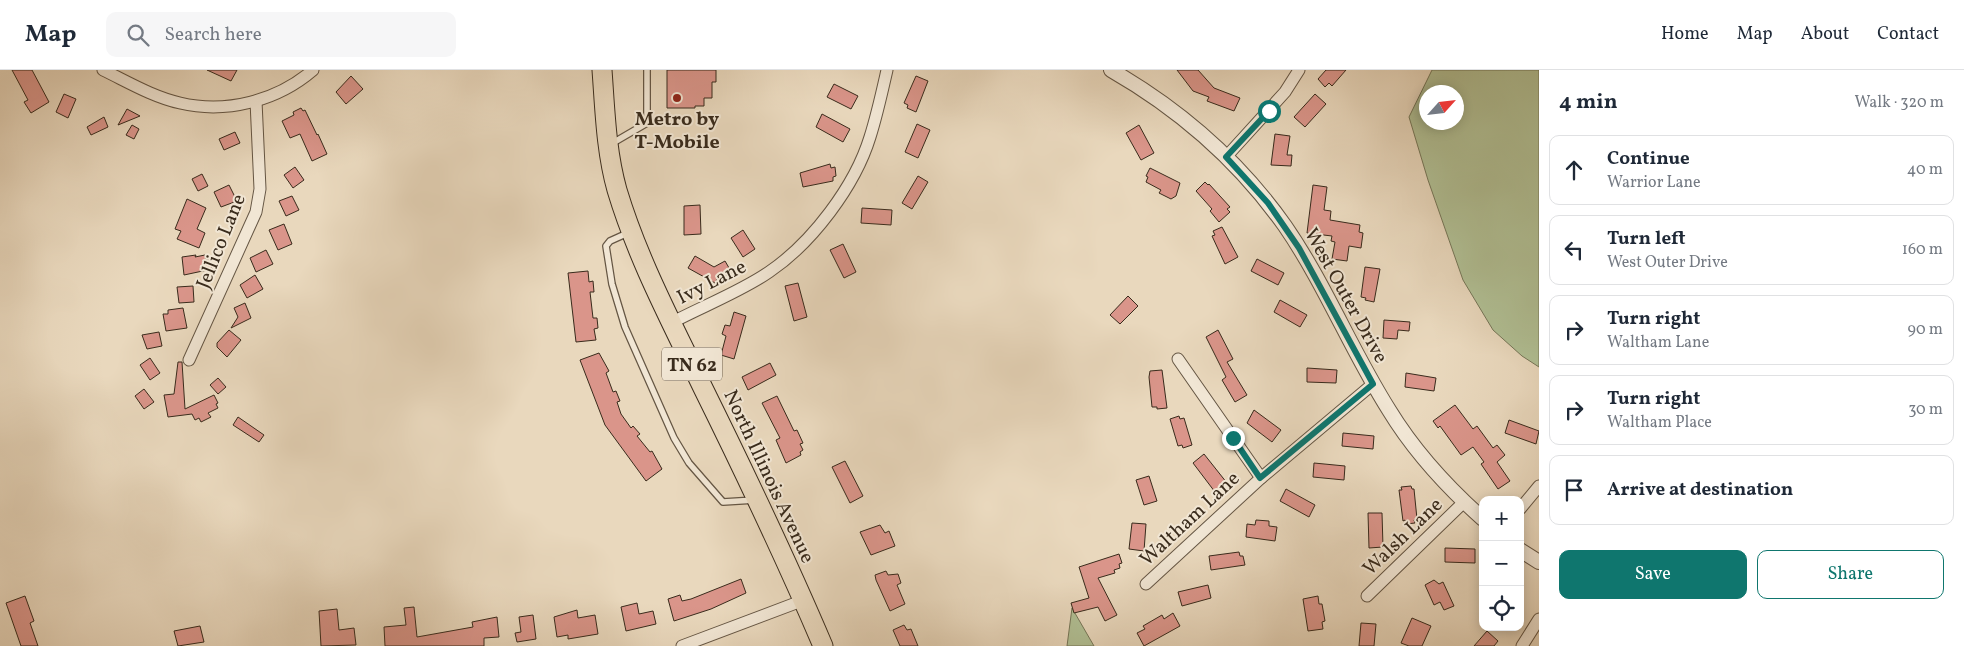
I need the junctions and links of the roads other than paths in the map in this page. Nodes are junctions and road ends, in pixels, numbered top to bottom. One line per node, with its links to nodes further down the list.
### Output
1 (103, 70): 8 (street)
2 (313, 70): 8 (street)
3 (602, 70): 9 (highway, North Illinois Avenue / TN 62)
4 (647, 70): 9 (lane)
5 (887, 70): 12 (street, Ivy Lane)
6 (1111, 70): 10 (street, West Outer Drive)
7 (1299, 70): 10 (street)
8 (256, 101): 14 (street, Jellico Lane)
9 (608, 145): 11 (highway, North Illinois Avenue / TN 62)
10 (1226, 157): 15 (street, West Outer Drive)
11 (632, 232): 12 (highway, North Illinois Avenue / TN 62); 18 (lane)
12 (671, 322): 18 (highway, North Illinois Avenue / TN 62)
13 (1178, 359): 16 (street)
14 (189, 360)
15 (1373, 384): 16 (street, Waltham Lane); 19 (street, West Outer Drive)
16 (1260, 478): 24 (street, Waltham Lane)
17 (1539, 486): 20 (street)
18 (757, 500): 26 (highway, North Illinois Avenue / TN 62)
19 (1464, 502): 21 (street, West Outer Drive); 25 (street, Walsh Lane)
20 (1524, 504)
21 (1479, 515)
22 (1524, 553): 23 (street)
23 (1539, 562)
24 (1146, 584)
25 (1367, 596)
26 (804, 600): 28 (street); 29 (highway, North Illinois Avenue / TN 62)
27 (1539, 619): 30 (street)
28 (682, 646)
29 (823, 646)
30 (1522, 646)

